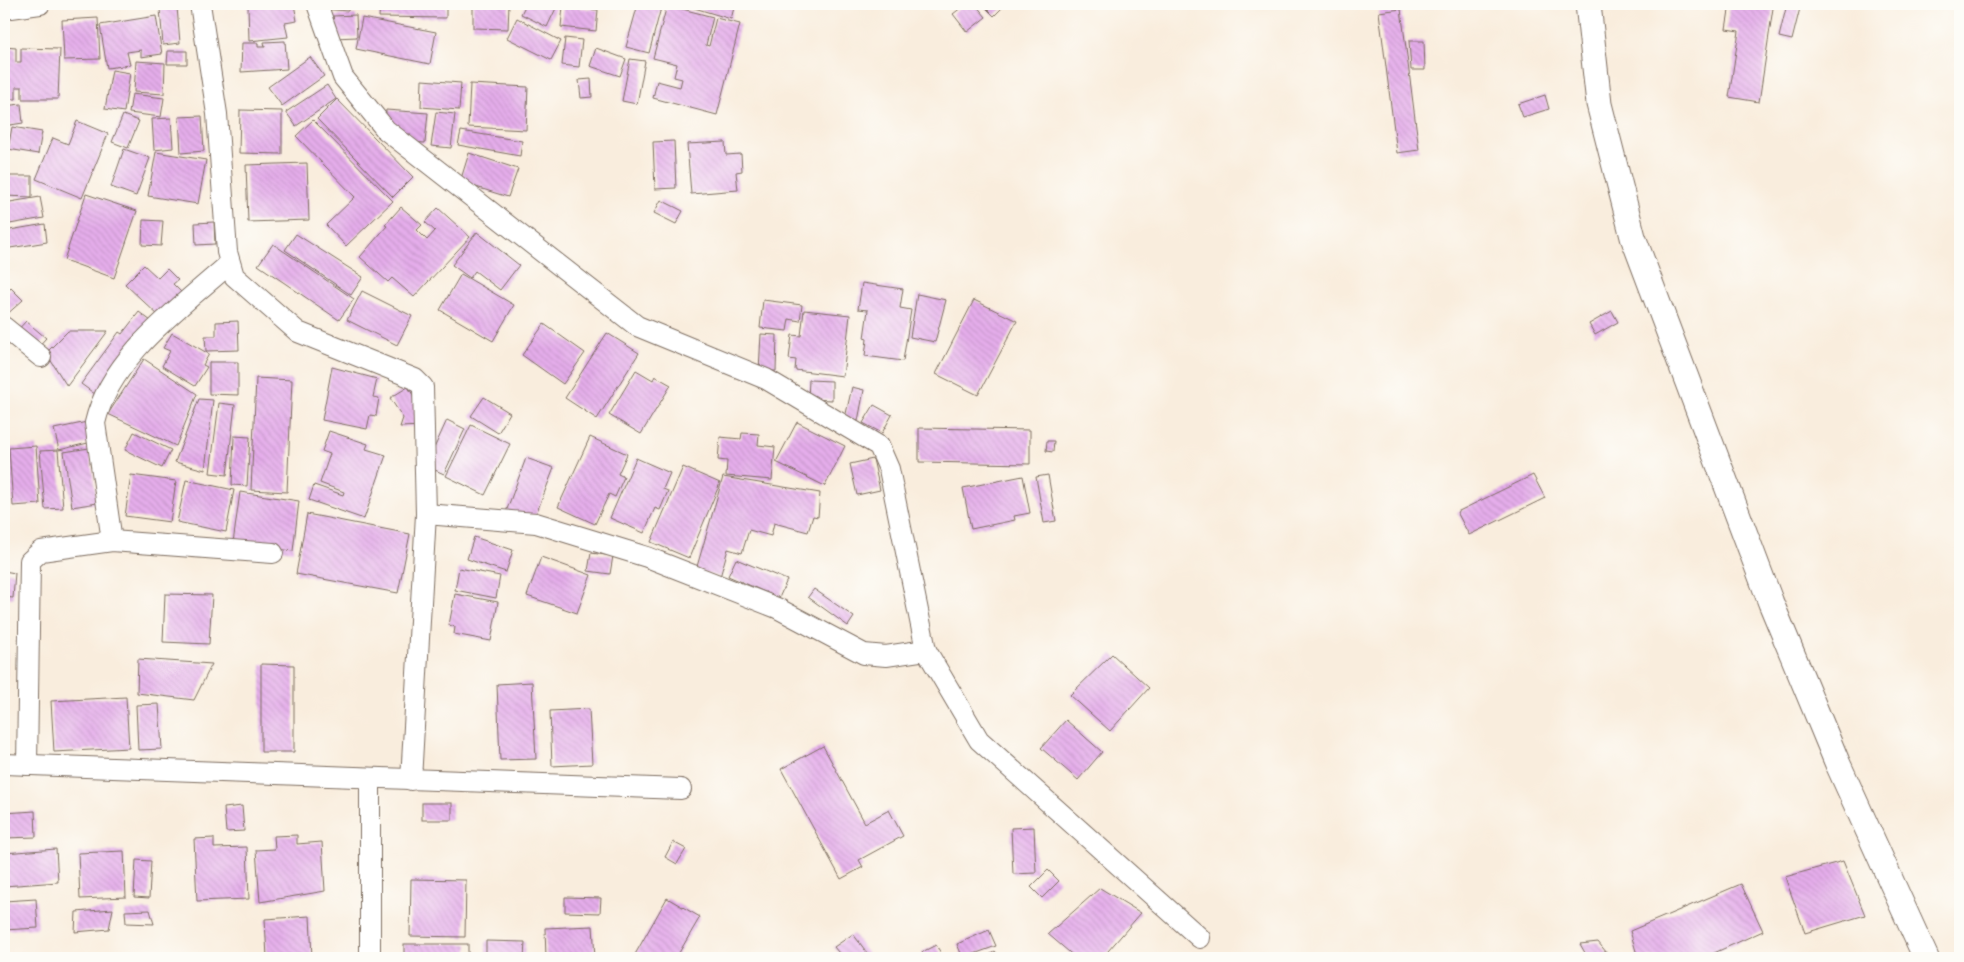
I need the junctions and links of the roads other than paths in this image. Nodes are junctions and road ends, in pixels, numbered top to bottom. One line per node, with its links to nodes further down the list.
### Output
1 (40, 4): 5 (street)
2 (200, 4): 6 (street)
3 (317, 4): 12 (street)
4 (1588, 4): 20 (street)
5 (4, 9)
6 (229, 264): 9 (street); 10 (street)
7 (4, 327): 8 (street)
8 (41, 357)
9 (426, 514): 12 (street); 16 (street)
10 (112, 541): 11 (street); 14 (street)
11 (273, 553)
12 (926, 650): 18 (street)
13 (4, 764): 14 (street)
14 (27, 765): 15 (street)
15 (370, 779): 16 (street); 19 (street)
16 (411, 780): 17 (street)
17 (681, 789)
18 (1200, 938)
19 (370, 958)
20 (1926, 958)

